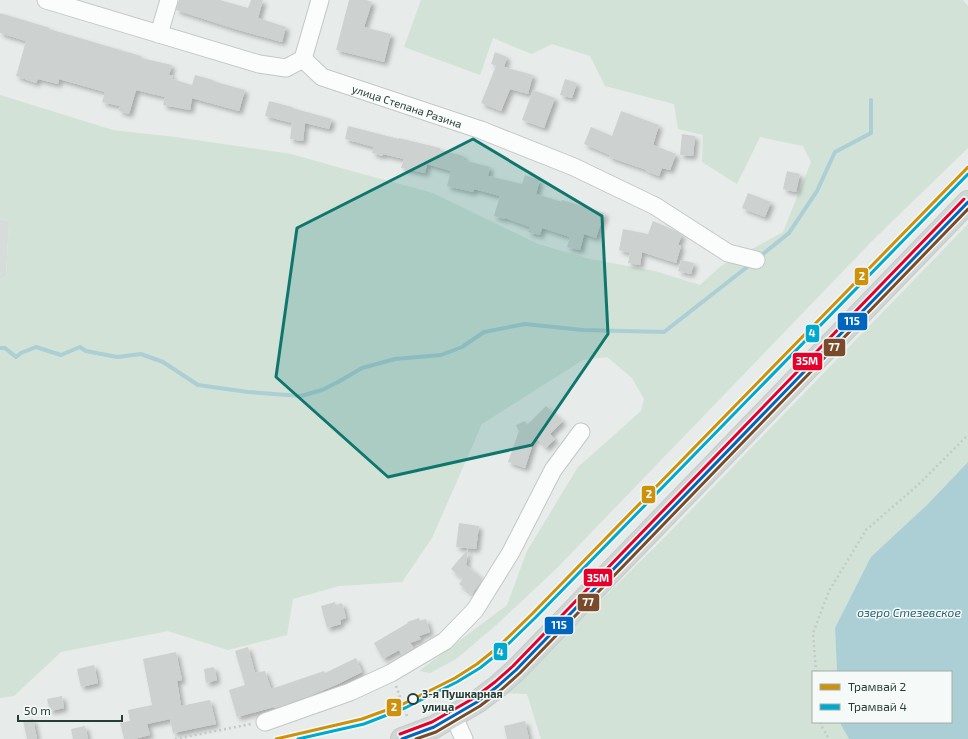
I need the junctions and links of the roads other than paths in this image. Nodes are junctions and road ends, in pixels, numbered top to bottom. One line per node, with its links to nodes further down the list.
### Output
1 (46, 0): 4 (street)
2 (169, 0): 4 (street)
3 (320, 0): 5 (street)
4 (159, 34): 5 (street)
5 (303, 59): 7 (street, улица Степана Разина)
6 (968, 202): 9 (main road)
7 (756, 260)
8 (581, 432): 10 (street)
9 (453, 715): 11 (main road); 12 (street)
10 (265, 722)
11 (407, 737)
12 (464, 739)

